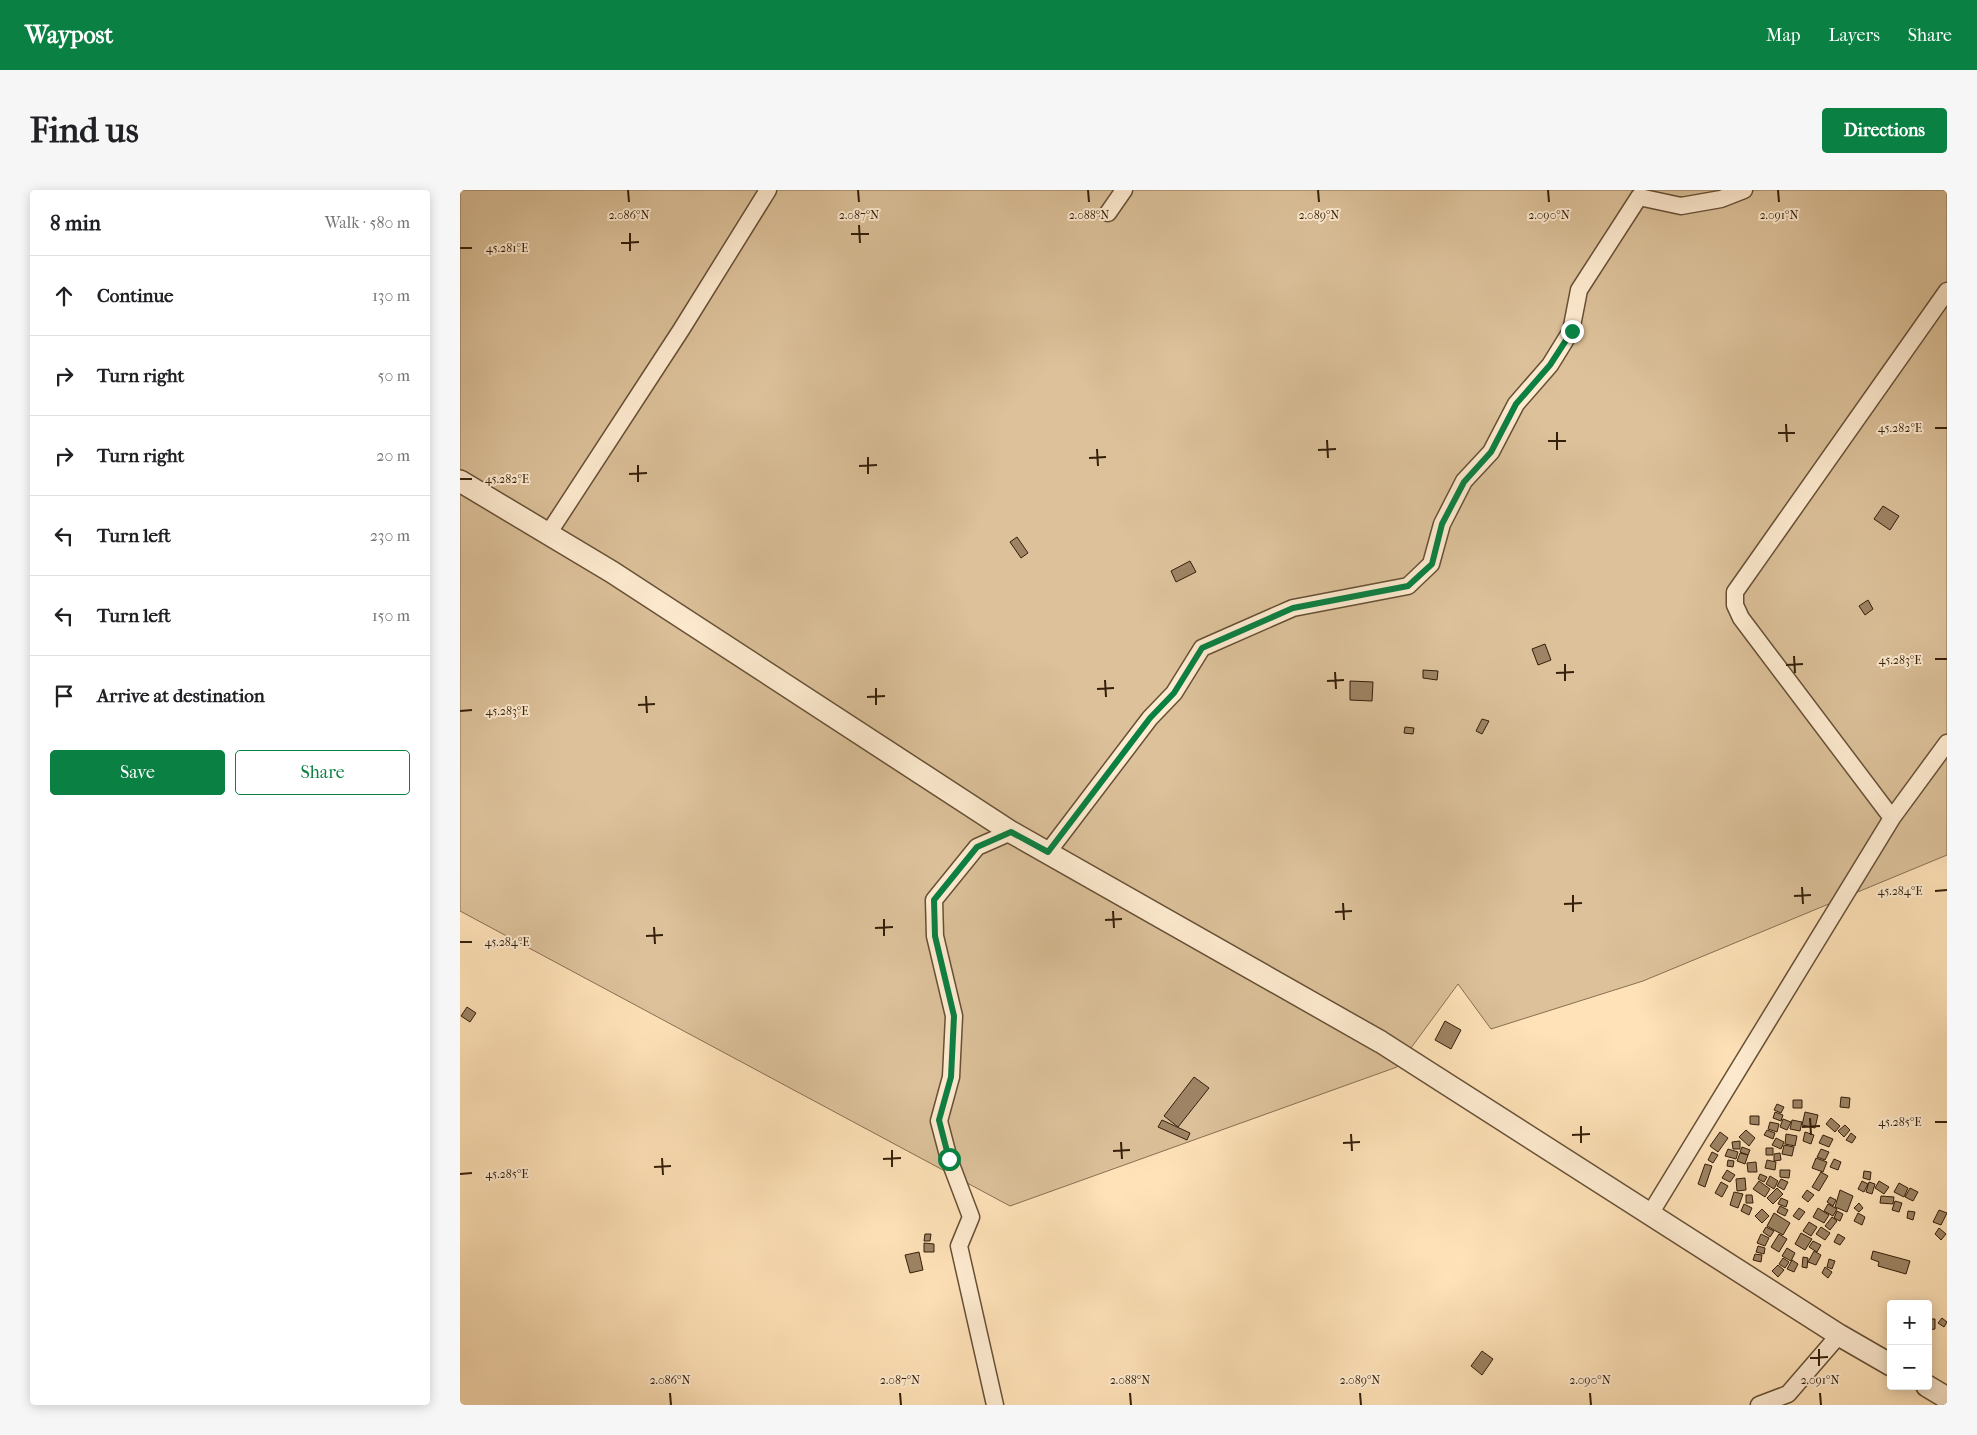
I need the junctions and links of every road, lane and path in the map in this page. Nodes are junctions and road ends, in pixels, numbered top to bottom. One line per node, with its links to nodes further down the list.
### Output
1 (768, 190): 8 (street)
2 (1124, 190): 5 (street)
3 (1744, 190): 4 (street)
4 (1637, 194): 12 (street)
5 (1108, 212)
6 (1947, 291): 10 (street)
7 (460, 481): 8 (street)
8 (548, 534): 11 (street)
9 (1947, 743): 10 (street)
10 (1892, 818): 13 (street)
11 (1011, 832): 12 (street); 18 (street)
12 (1048, 852): 13 (street)
13 (1650, 1214): 14 (street)
14 (1840, 1335): 15 (street); 19 (street)
15 (1887, 1363)
16 (1932, 1389): 17 (street)
17 (1947, 1398)
18 (995, 1405)
19 (1759, 1405)

